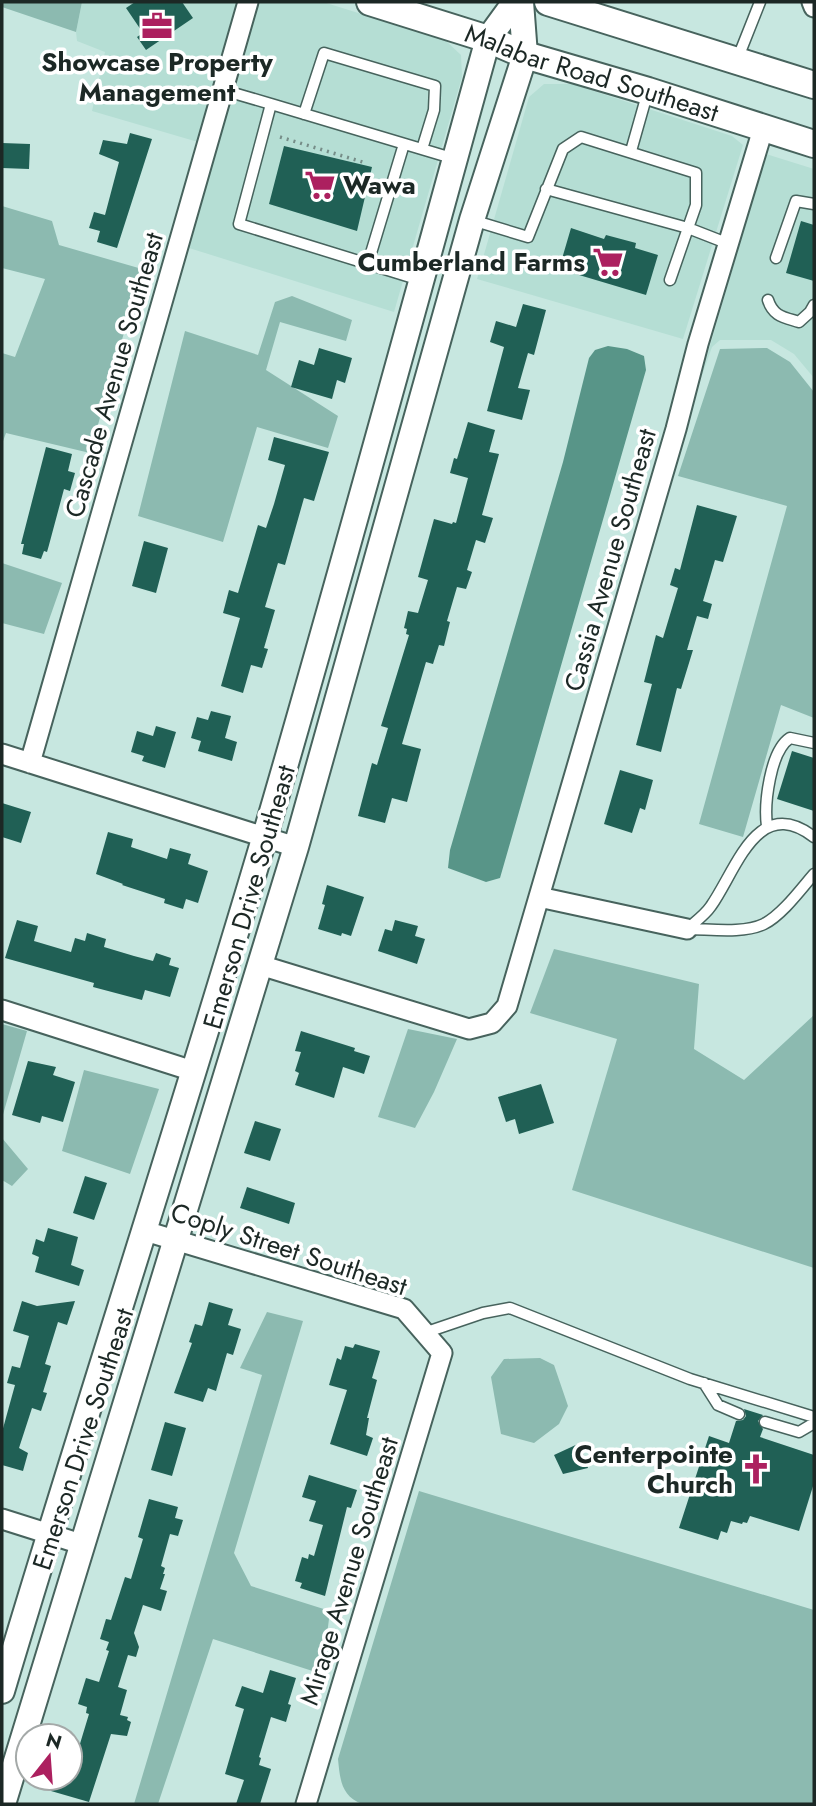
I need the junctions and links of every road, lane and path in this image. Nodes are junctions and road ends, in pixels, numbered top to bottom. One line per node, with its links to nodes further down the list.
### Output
1 (248, 2): 11 (street, Cascade Avenue Southeast)
2 (370, 2): 7 (main road, Malabar Road Southeast)
3 (514, 2): 7 (street, Emerson Drive Southeast)
4 (521, 2): 8 (street, Emerson Drive Southeast)
5 (548, 2): 9 (main road)
6 (760, 2): 9 (lane)
7 (488, 39): 8 (main road, Malabar Road Southeast); 21 (street, Emerson Drive Southeast)
8 (525, 55): 12 (main road, Malabar Road Southeast); 25 (street, Emerson Drive Southeast)
9 (737, 61): 10 (main road)
10 (814, 85)
11 (223, 90): 13 (lane); 36 (street, Cascade Avenue Southeast)
12 (648, 91): 15 (main road, Malabar Road Southeast); 20 (lane)
13 (271, 104): 14 (lane); 29 (lane)
14 (304, 114): 17 (lane); 19 (lane)
15 (763, 129): 18 (main road, Malabar Road Southeast); 27 (street, Cassia Avenue Southeast)
16 (280, 137): 22 (path)
17 (404, 144): 19 (lane); 29 (lane)
18 (814, 144)
19 (422, 149): 21 (lane)
20 (631, 151): 23 (lane); 26 (lane)
21 (454, 159): 30 (street, Emerson Drive Southeast)
22 (366, 163)
23 (546, 189): 25 (lane); 26 (lane)
24 (814, 204): 28 (lane)
25 (472, 220): 40 (street, Emerson Drive Southeast)
26 (688, 229): 27 (lane); 31 (lane)
27 (729, 244): 42 (street, Cassia Avenue Southeast)
28 (776, 258)
29 (368, 263): 30 (lane)
30 (421, 280): 39 (street, Emerson Drive Southeast)
31 (670, 280)
32 (768, 300): 33 (lane)
33 (814, 305)
34 (814, 743): 37 (lane)
35 (2, 754): 36 (street)
36 (30, 763): 39 (street)
37 (767, 826): 38 (lane); 43 (lane)
38 (814, 837)
39 (264, 838): 40 (street); 46 (street, Emerson Drive Southeast)
40 (296, 847): 44 (street, Emerson Drive Southeast)
41 (814, 874): 43 (lane)
42 (539, 897): 43 (street); 44 (street, Cassia Avenue Southeast)
43 (687, 929)
44 (260, 965): 48 (street, Emerson Drive Southeast)
45 (2, 1010): 46 (street)
46 (194, 1071): 47 (street, Emerson Drive Southeast)
47 (145, 1231): 48 (street, Coply Street Southeast); 57 (street, Emerson Drive Southeast)
48 (177, 1240): 49 (street, Coply Street Southeast); 58 (street, Emerson Drive Southeast)
49 (424, 1333): 50 (street, Coply Street Southeast); 51 (lane)
50 (442, 1353): 61 (street, Mirage Avenue Southeast)
51 (704, 1383): 52 (lane); 53 (lane)
52 (739, 1414)
53 (814, 1418)
54 (765, 1422): 55 (lane)
55 (814, 1423)
56 (2, 1519): 57 (street)
57 (49, 1534): 58 (street); 59 (street, Emerson Drive Southeast)
58 (80, 1544): 60 (street, Emerson Drive Southeast)
59 (2, 1691)
60 (3, 1804)
61 (306, 1804)

